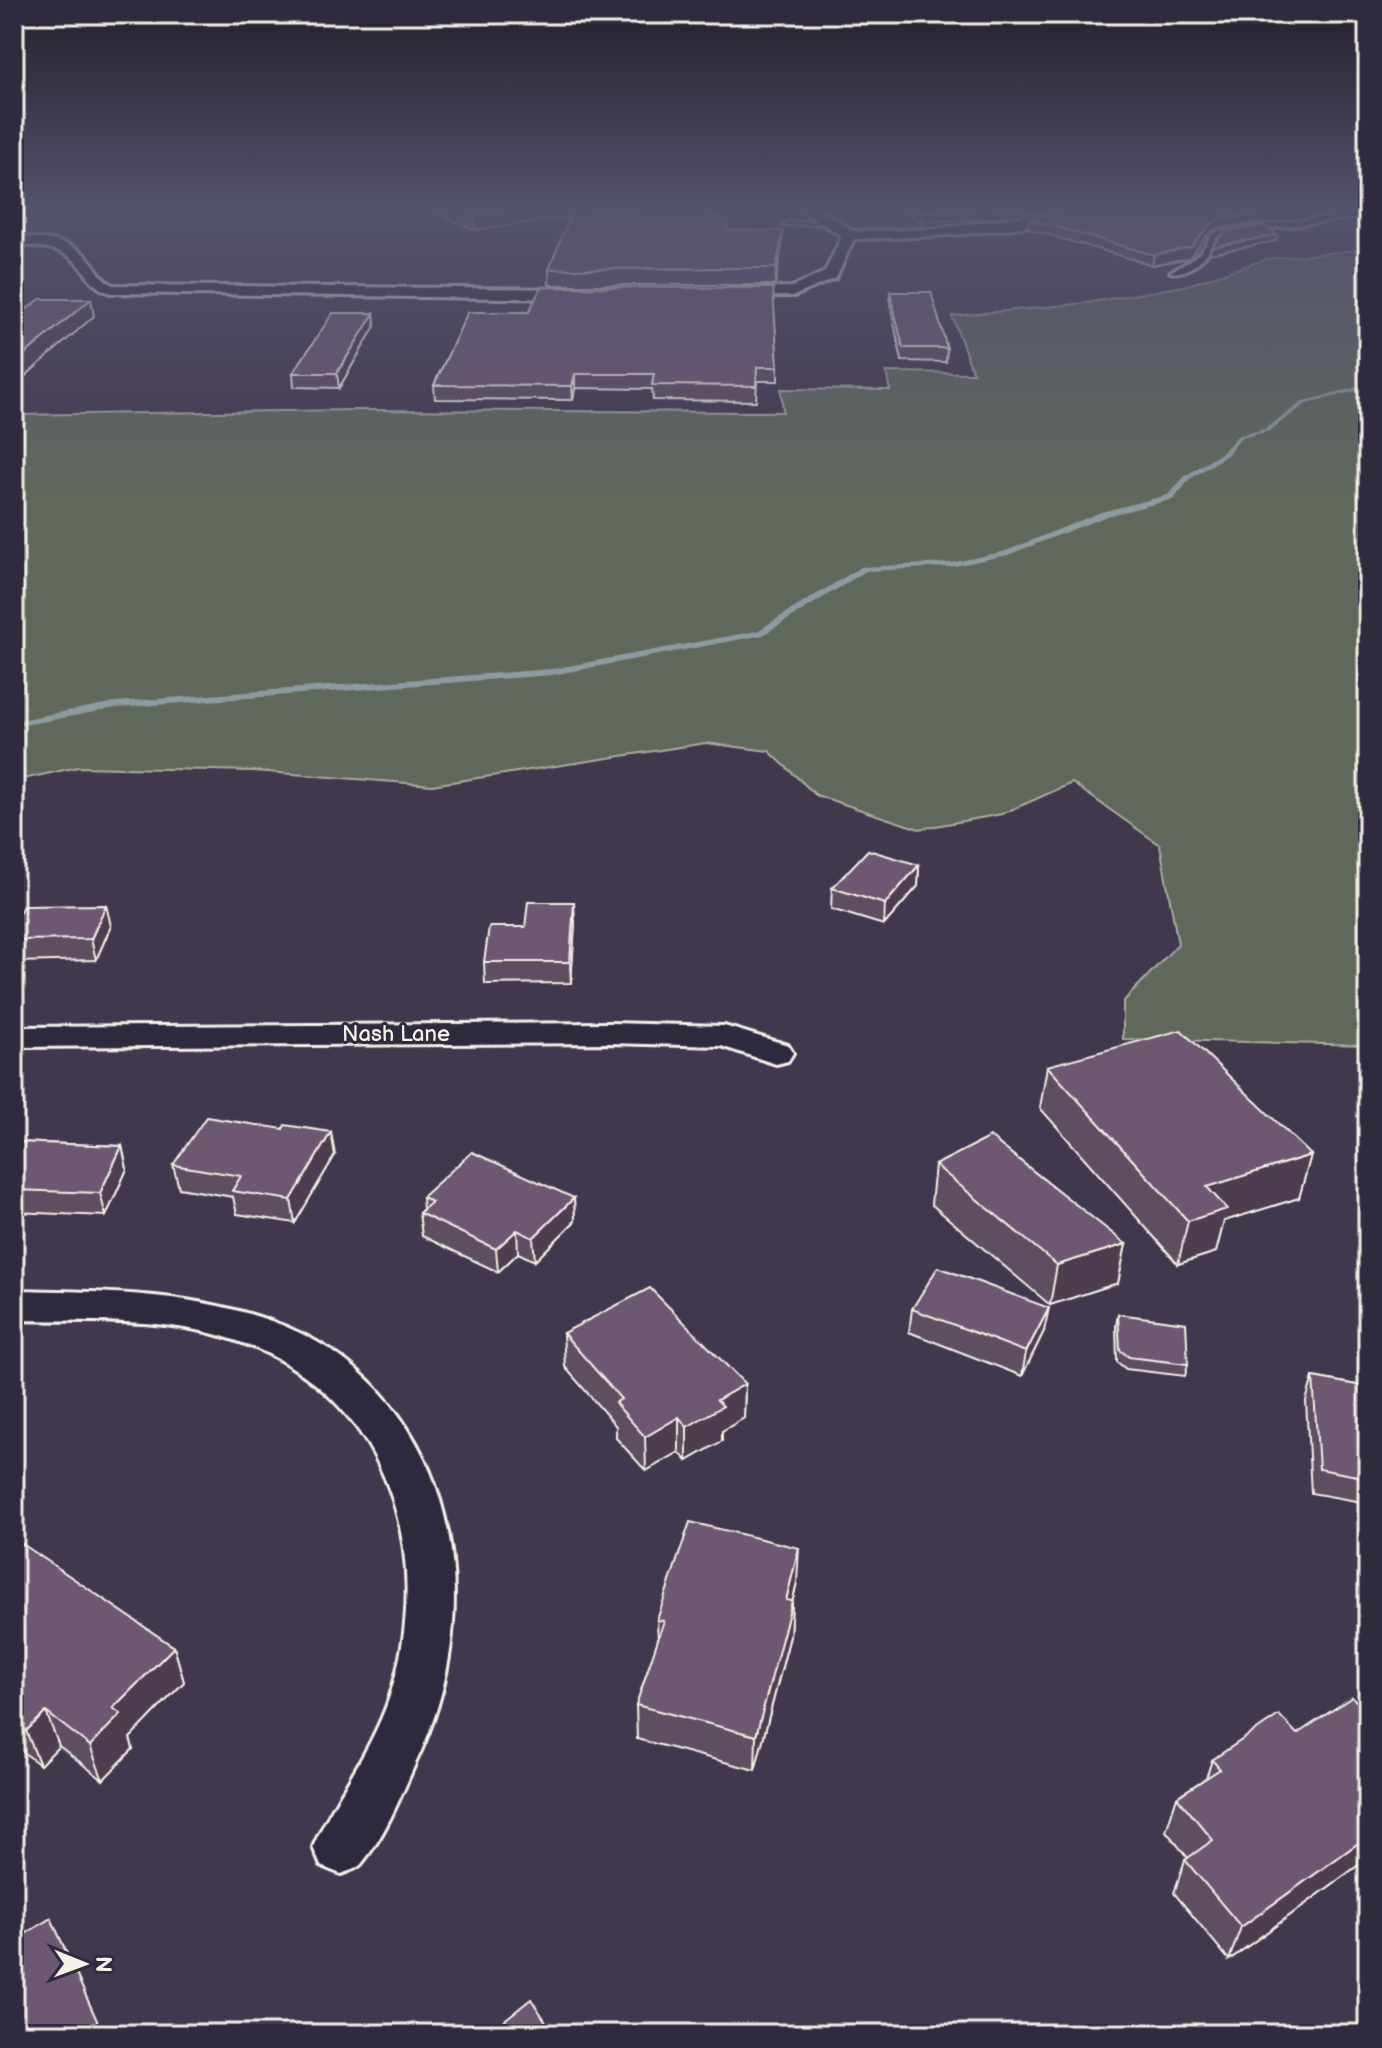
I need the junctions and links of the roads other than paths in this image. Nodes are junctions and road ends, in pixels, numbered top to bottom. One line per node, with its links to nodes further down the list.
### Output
1 (14, 1037): 2 (street, Nash Lane)
2 (776, 1053)
3 (14, 1305): 4 (street)
4 (341, 1847)

